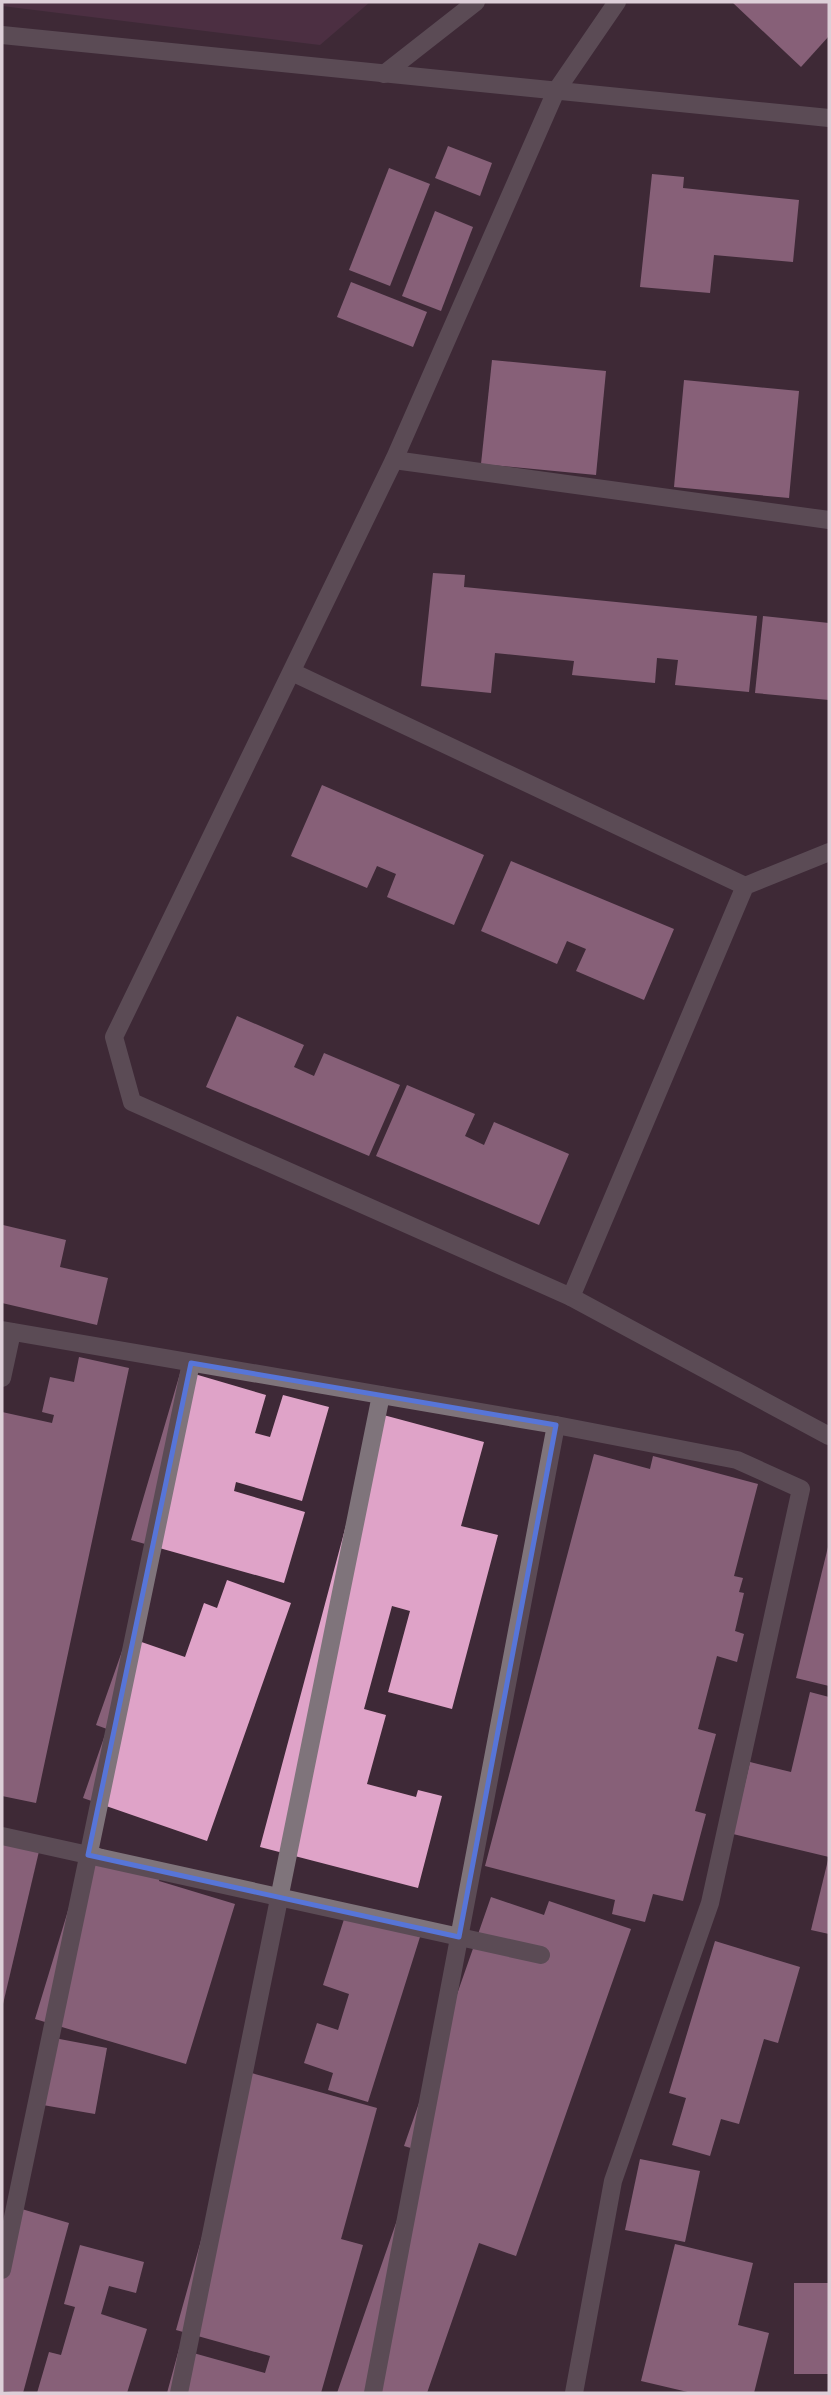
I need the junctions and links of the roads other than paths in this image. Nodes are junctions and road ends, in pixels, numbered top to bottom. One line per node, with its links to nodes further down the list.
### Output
1 (476, 2): 4 (street)
2 (617, 2): 5 (street)
3 (2, 34): 4 (street)
4 (384, 74): 5 (street)
5 (556, 91): 6 (street); 7 (street)
6 (829, 118)
7 (394, 460): 8 (street); 9 (street)
8 (829, 520)
9 (292, 672): 11 (street); 12 (street)
10 (829, 852): 11 (street)
11 (745, 886): 12 (street)
12 (571, 1297): 18 (street)
13 (7, 1331): 14 (street); 15 (street)
14 (191, 1363): 16 (street); 20 (street)
15 (2, 1378)
16 (381, 1395): 17 (street); 21 (street)
17 (555, 1425): 22 (street); 27 (street)
18 (829, 1436)
19 (2, 1836): 20 (street)
20 (88, 1855): 21 (street); 24 (street)
21 (279, 1898): 22 (street); 25 (street)
22 (459, 1937): 23 (street); 26 (street)
23 (541, 1955)
24 (2, 2270)
25 (179, 2393)
26 (373, 2393)
27 (574, 2393)

